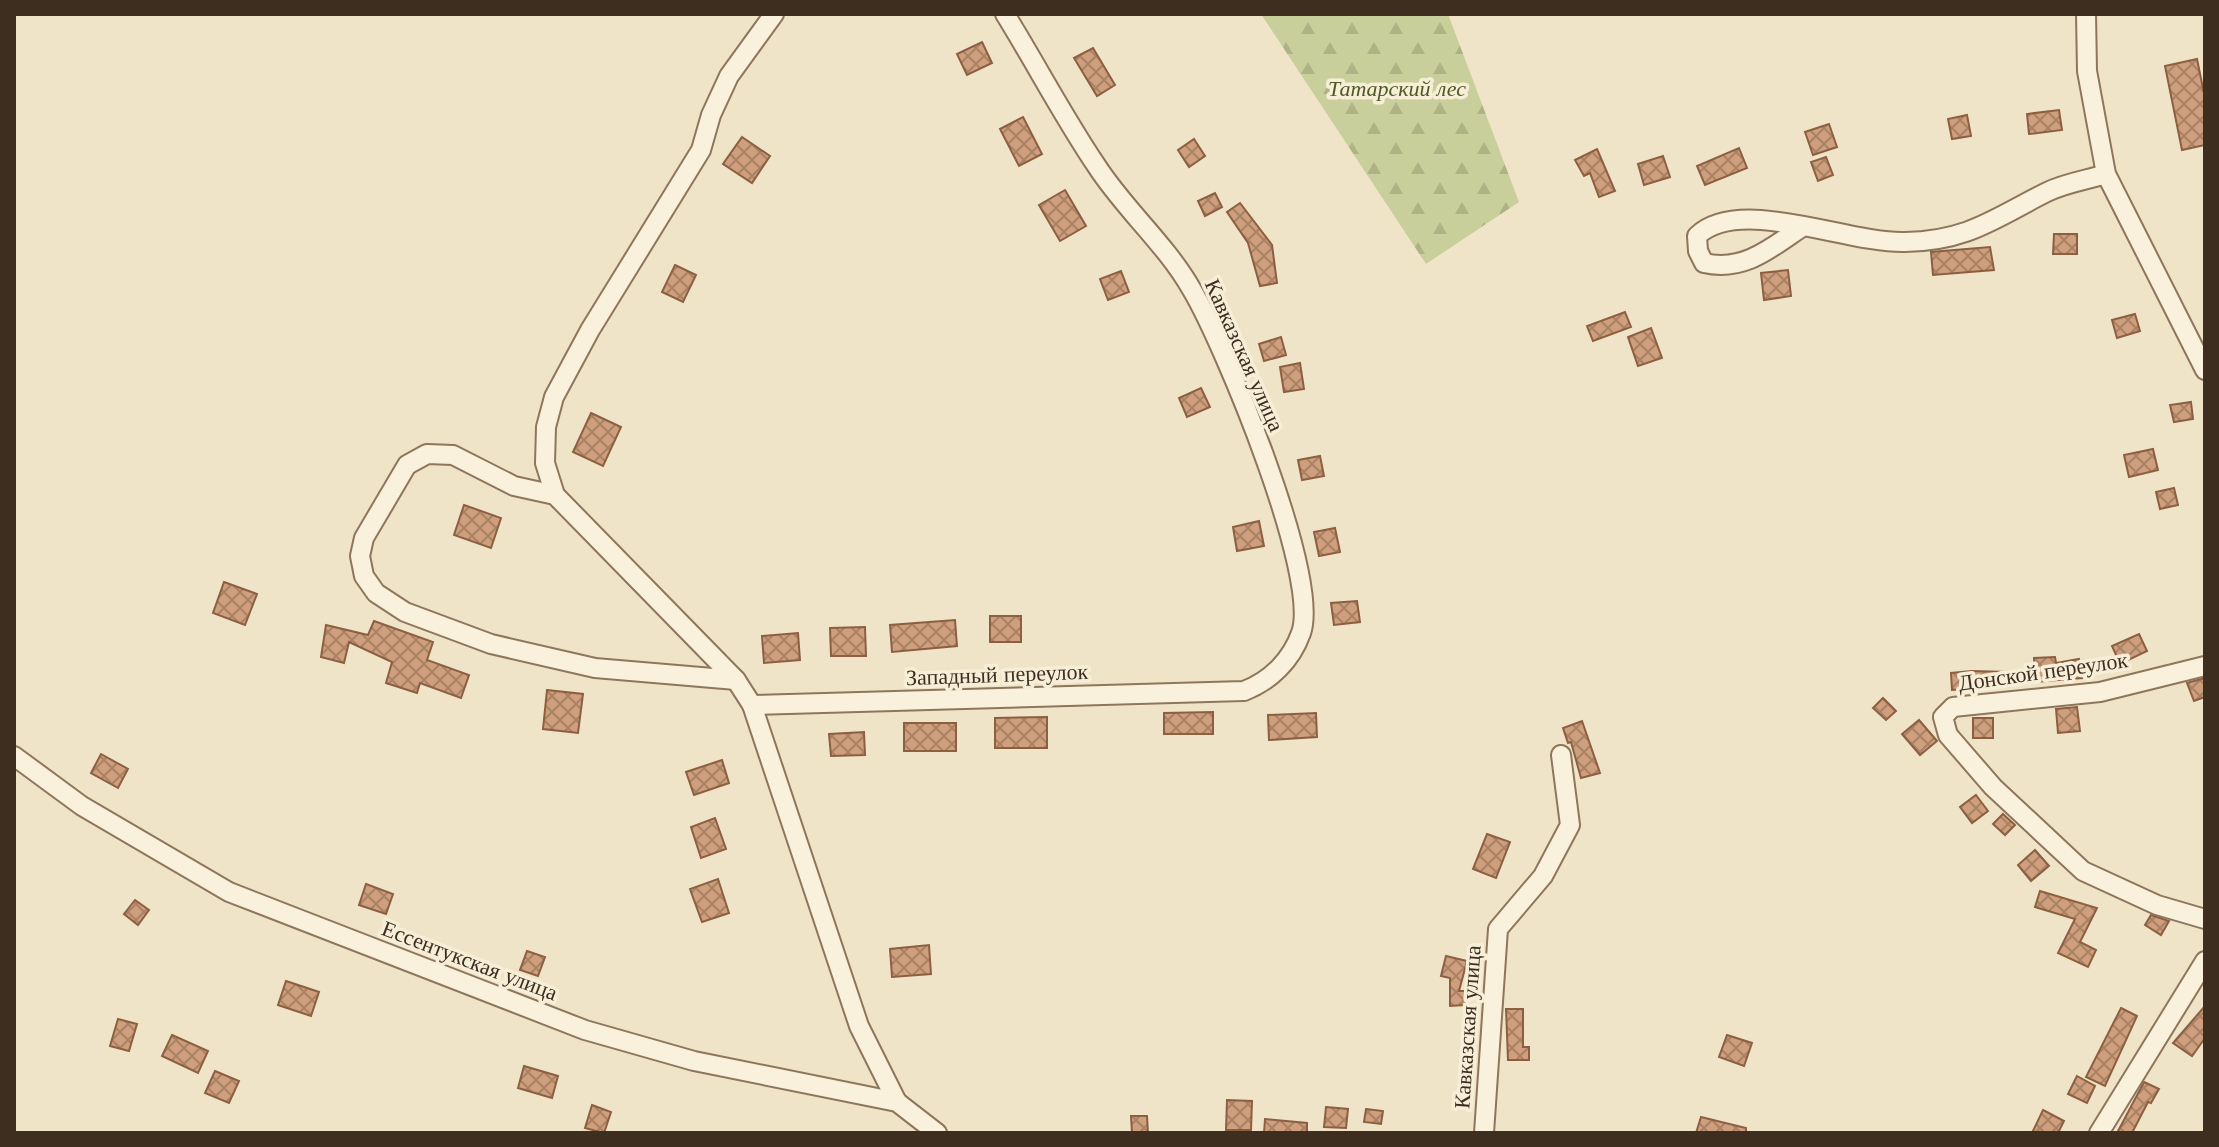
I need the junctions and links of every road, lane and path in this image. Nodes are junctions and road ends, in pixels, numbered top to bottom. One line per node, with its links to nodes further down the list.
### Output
1 (774, 14): 7 (street)
2 (1005, 14): 10 (street, Кавказская улица)
3 (2086, 14): 4 (street)
4 (2106, 174): 5 (street); 6 (street)
5 (1802, 227): 5 (street)
6 (2205, 370)
7 (555, 495): 9 (street); 9 (street)
8 (2205, 666): 14 (street, Донской переулок)
9 (736, 680): 11 (street)
10 (1244, 691): 11 (street, Западный переулок)
11 (752, 705): 16 (street)
12 (1561, 755): 18 (street, Кавказская улица)
13 (14, 756): 16 (street, Ессентукская улица)
14 (2205, 919)
15 (2205, 961): 19 (street)
16 (897, 1102): 17 (street, Ессентукская улица)
17 (937, 1133)
18 (1484, 1133)
19 (2099, 1133)

